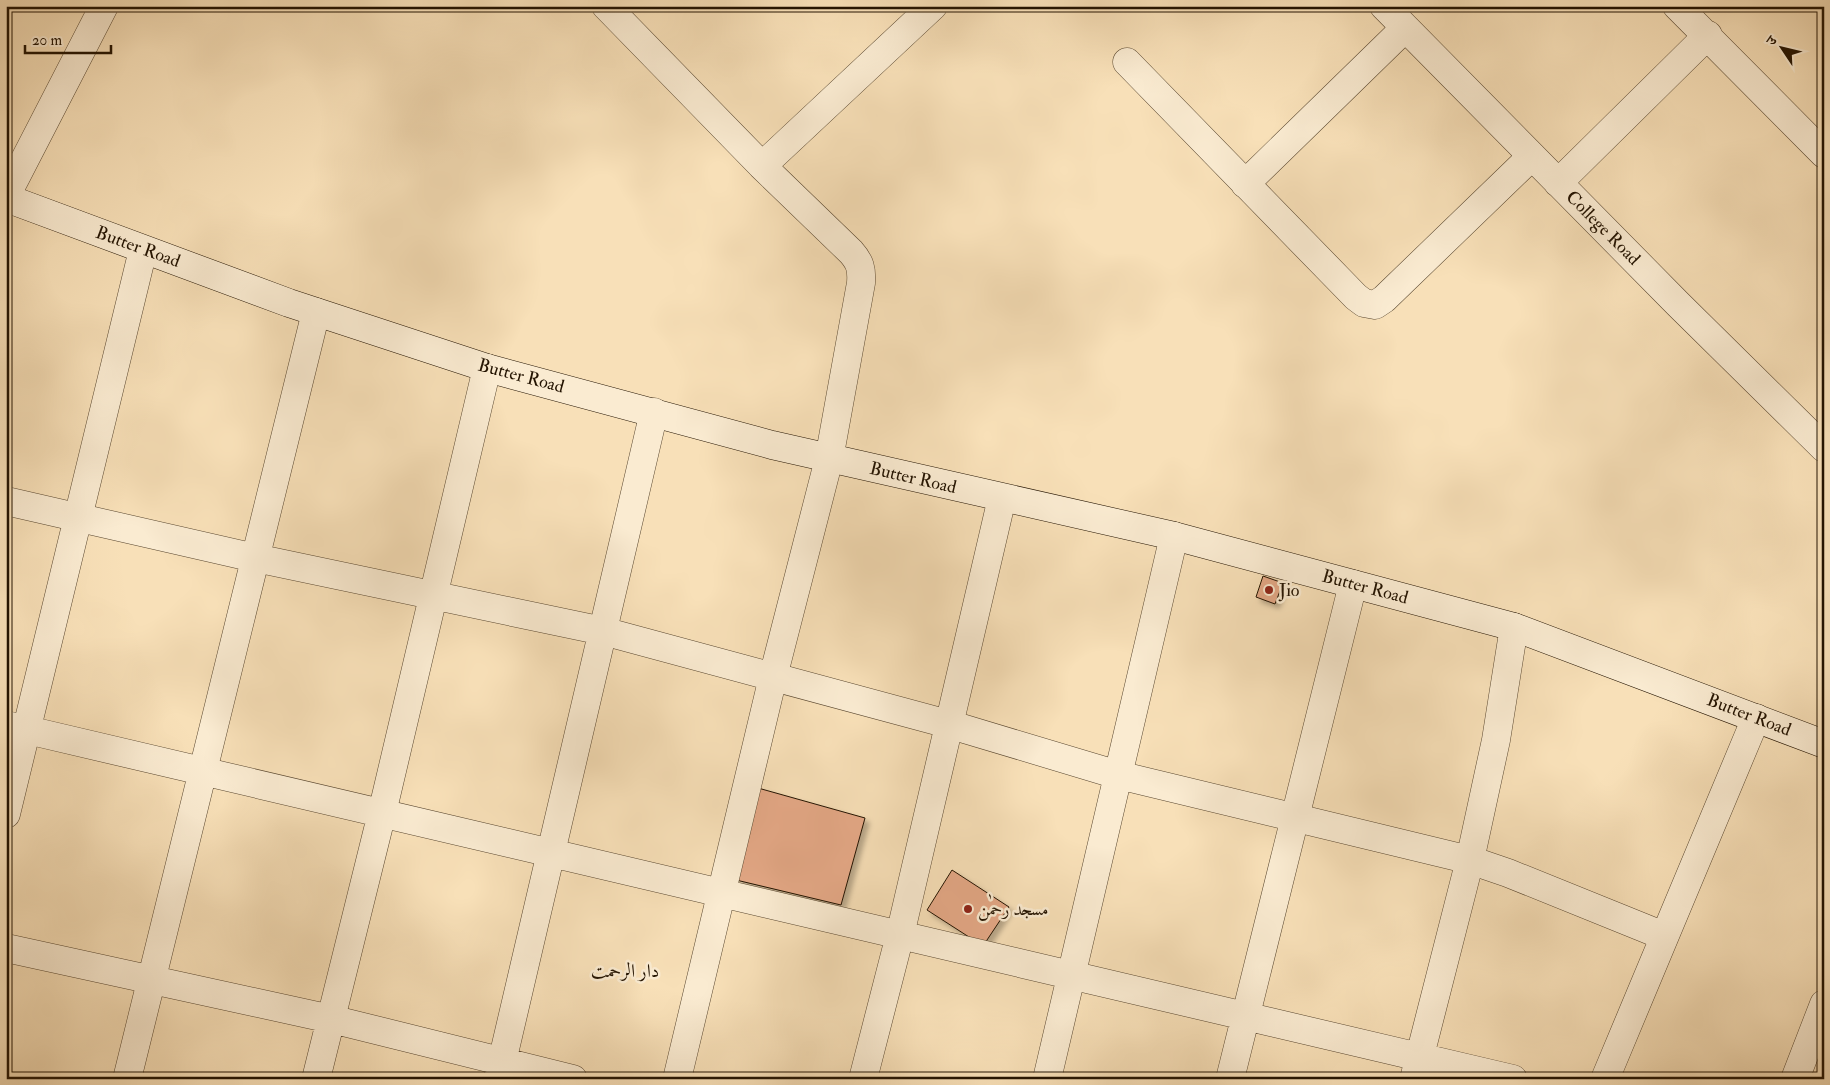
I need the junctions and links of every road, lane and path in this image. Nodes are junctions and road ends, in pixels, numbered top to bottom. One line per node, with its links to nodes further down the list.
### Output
1 (104, 6): 14 (street)
2 (606, 6): 11 (street)
3 (1384, 6): 6 (street, College Road)
4 (1677, 6): 7 (street)
5 (923, 9): 11 (street)
6 (1405, 28): 10 (street, College Road); 13 (street)
7 (1708, 35): 9 (street); 12 (street)
8 (1127, 62): 13 (street)
9 (1824, 154)
10 (1532, 156): 12 (street, College Road); 13 (street)
11 (762, 166): 20 (street)
12 (1558, 183): 19 (street, College Road)
13 (1244, 184)
14 (6, 197): 15 (street, Butter Road)
15 (143, 250): 16 (street, Butter Road); 23 (street)
16 (316, 312): 17 (street, Butter Road); 25 (street)
17 (487, 368): 18 (street, Butter Road); 27 (street)
18 (654, 412): 20 (street, Butter Road); 29 (street)
19 (1824, 448)
20 (829, 459): 21 (street, Butter Road); 30 (street)
21 (1002, 498): 24 (street, Butter Road); 32 (street)
22 (6, 500): 23 (street)
23 (78, 517): 25 (street); 33 (street)
24 (1174, 536): 26 (street, Butter Road); 36 (street)
25 (256, 558): 27 (street); 35 (street)
26 (1353, 584): 28 (street, Butter Road); 39 (street)
27 (433, 596): 29 (street); 37 (street)
28 (1514, 627): 31 (street, Butter Road); 41 (street)
29 (603, 631): 30 (street); 40 (street)
30 (773, 677): 32 (street); 42 (street)
31 (1756, 718): 34 (street, Butter Road); 44 (street)
32 (948, 724): 36 (street); 43 (street)
33 (16, 727): 35 (street); 38 (street)
34 (1824, 744)
35 (203, 771): 37 (street); 47 (street)
36 (1118, 775): 39 (street); 46 (street)
37 (382, 813): 40 (street); 50 (street)
38 (6, 814)
39 (1295, 817): 41 (street); 49 (street)
40 (552, 853): 42 (street); 52 (street)
41 (1470, 860): 44 (street); 51 (street)
42 (722, 893): 43 (street); 56 (street)
43 (900, 935): 46 (street); 57 (street)
44 (1664, 936): 61 (street)
45 (6, 948): 47 (street)
46 (1071, 975): 49 (street); 58 (street)
47 (151, 980): 50 (street); 53 (street)
48 (1824, 1004): 62 (street)
49 (1245, 1016): 51 (street); 59 (street)
50 (331, 1019): 52 (street); 54 (street)
51 (1417, 1068): 60 (street)
52 (500, 1070): 55 (street)
53 (127, 1079)
54 (316, 1079)
55 (573, 1079)
56 (677, 1079)
57 (863, 1079)
58 (1047, 1079)
59 (1230, 1079)
60 (1513, 1079)
61 (1605, 1079)
62 (1795, 1079)

